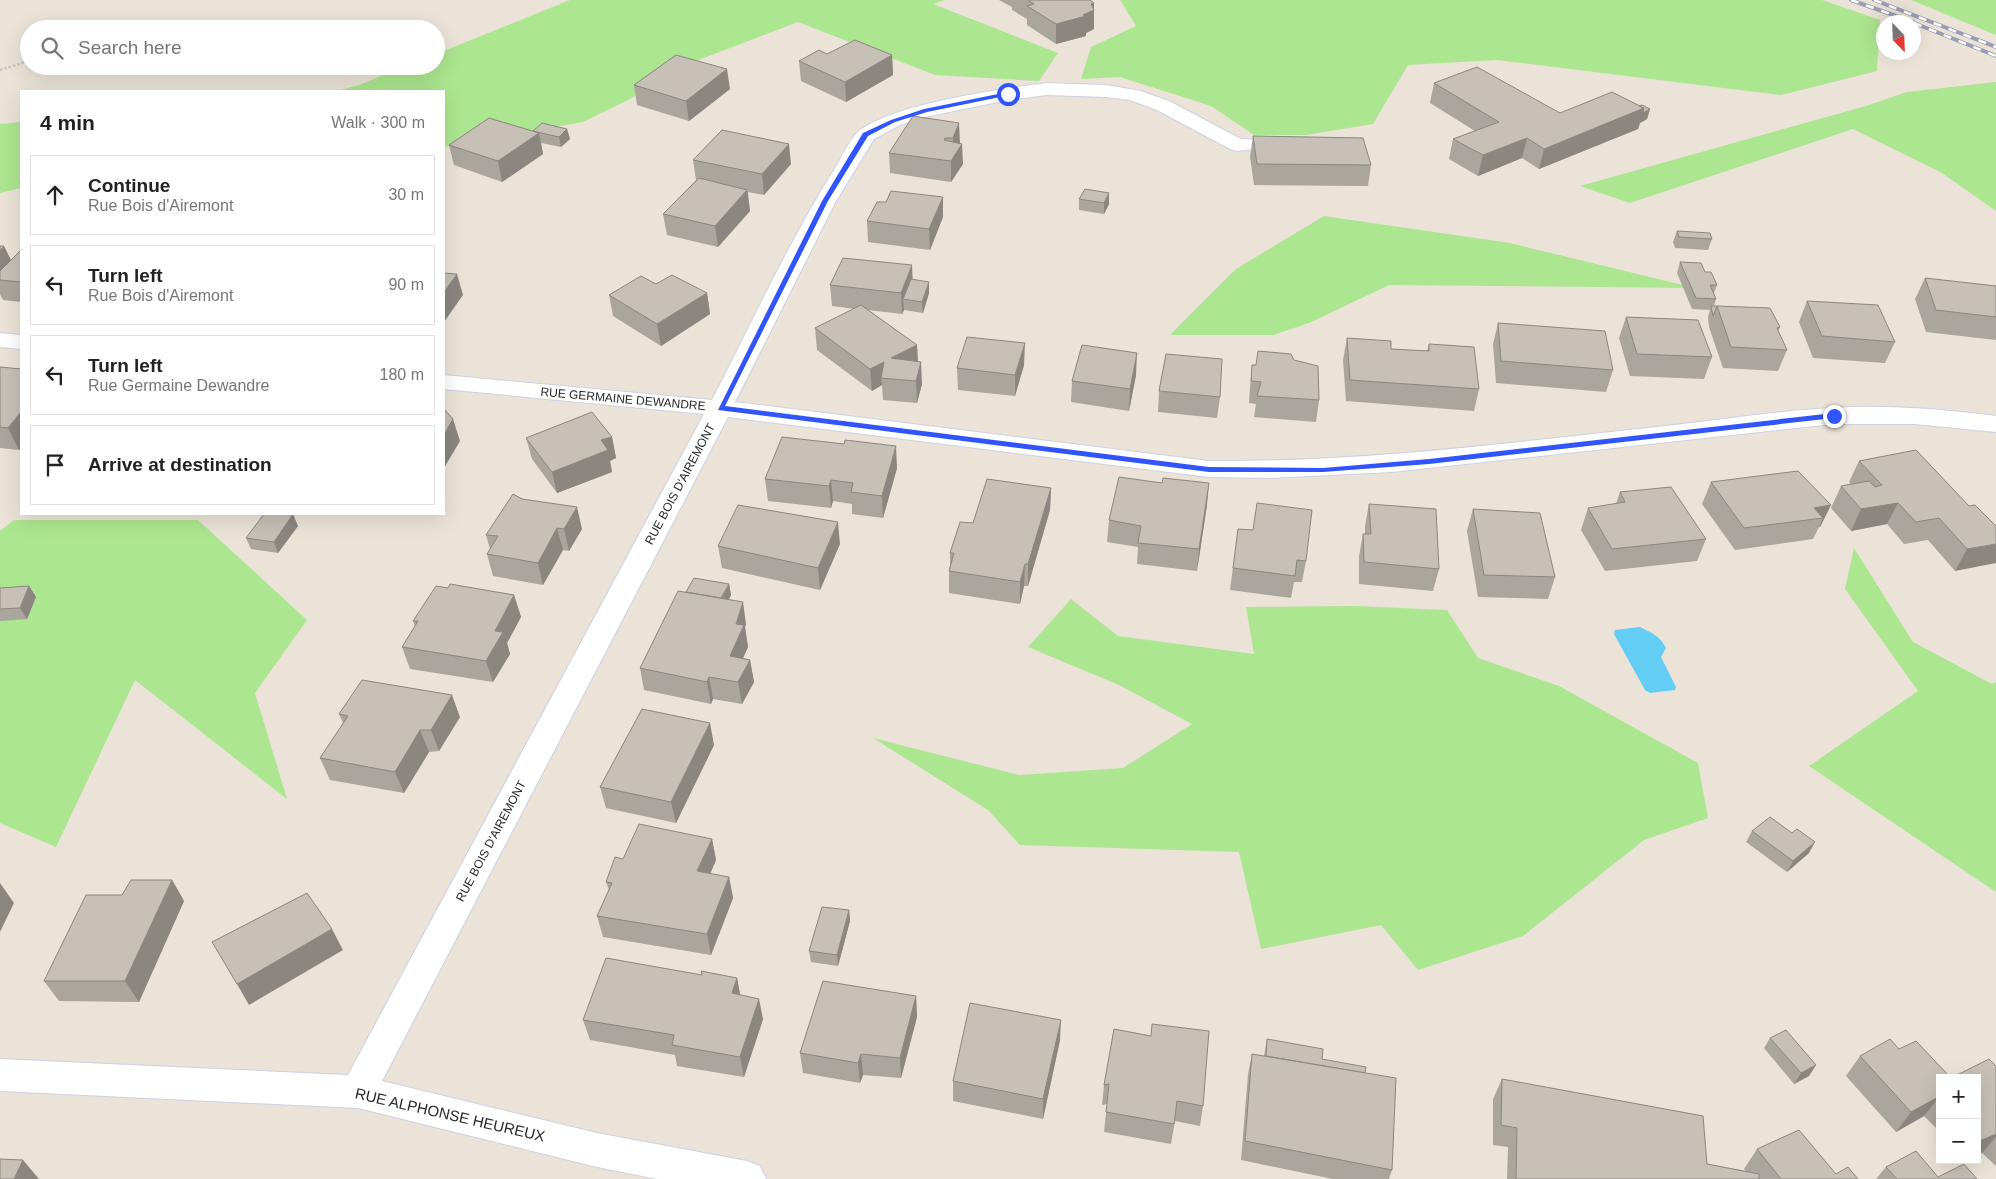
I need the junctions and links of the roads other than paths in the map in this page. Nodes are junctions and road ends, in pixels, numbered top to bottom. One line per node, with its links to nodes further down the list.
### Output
1 (1259, 144): 5 (street, RUE BOIS D'AIREMONT)
2 (0, 340): 3 (street)
3 (20, 342)
4 (445, 382): 5 (street, RUE GERMAINE DEWANDRE)
5 (720, 408): 6 (street, RUE GERMAINE DEWANDRE); 8 (street, RUE BOIS D'AIREMONT)
6 (1996, 424)
7 (0, 1075): 8 (street, RUE ALPHONSE HEUREUX)
8 (358, 1092): 9 (street, RUE ALPHONSE HEUREUX)
9 (747, 1179)

